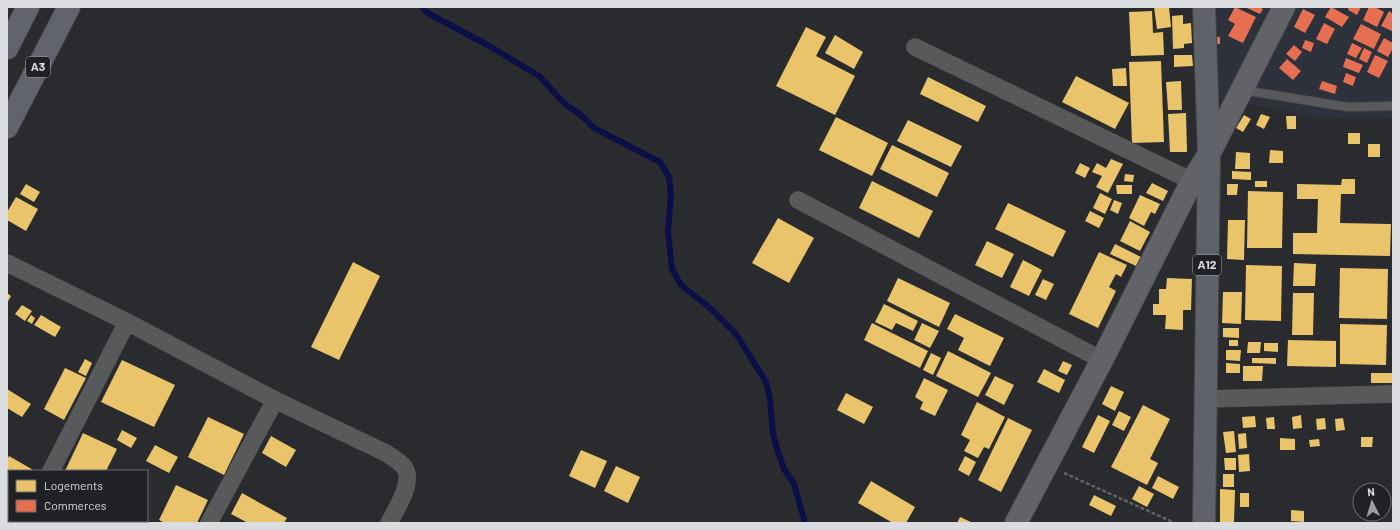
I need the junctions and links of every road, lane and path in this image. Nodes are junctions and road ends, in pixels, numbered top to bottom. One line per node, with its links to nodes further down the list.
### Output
1 (28, 7): 6 (highway)
2 (69, 7): 9 (highway, A3)
3 (1204, 7): 10 (main road, A12)
4 (1284, 7): 7 (street)
5 (915, 47): 11 (street)
6 (7, 48)
7 (1241, 90): 8 (lane); 10 (street)
8 (1393, 106)
9 (7, 127)
10 (1209, 154): 11 (street); 17 (main road, A12)
11 (1192, 181): 15 (street)
12 (798, 200): 15 (street)
13 (7, 263): 14 (street)
14 (127, 322): 18 (street); 20 (street)
15 (1102, 360): 19 (street)
16 (1393, 394): 17 (street)
17 (1205, 399): 25 (main road, A12)
18 (275, 400): 21 (street); 22 (street)
19 (1046, 465): 23 (street); 24 (path)
20 (52, 470)
21 (209, 523)
22 (389, 523)
23 (1016, 523)
24 (1175, 523)
25 (1204, 523)

